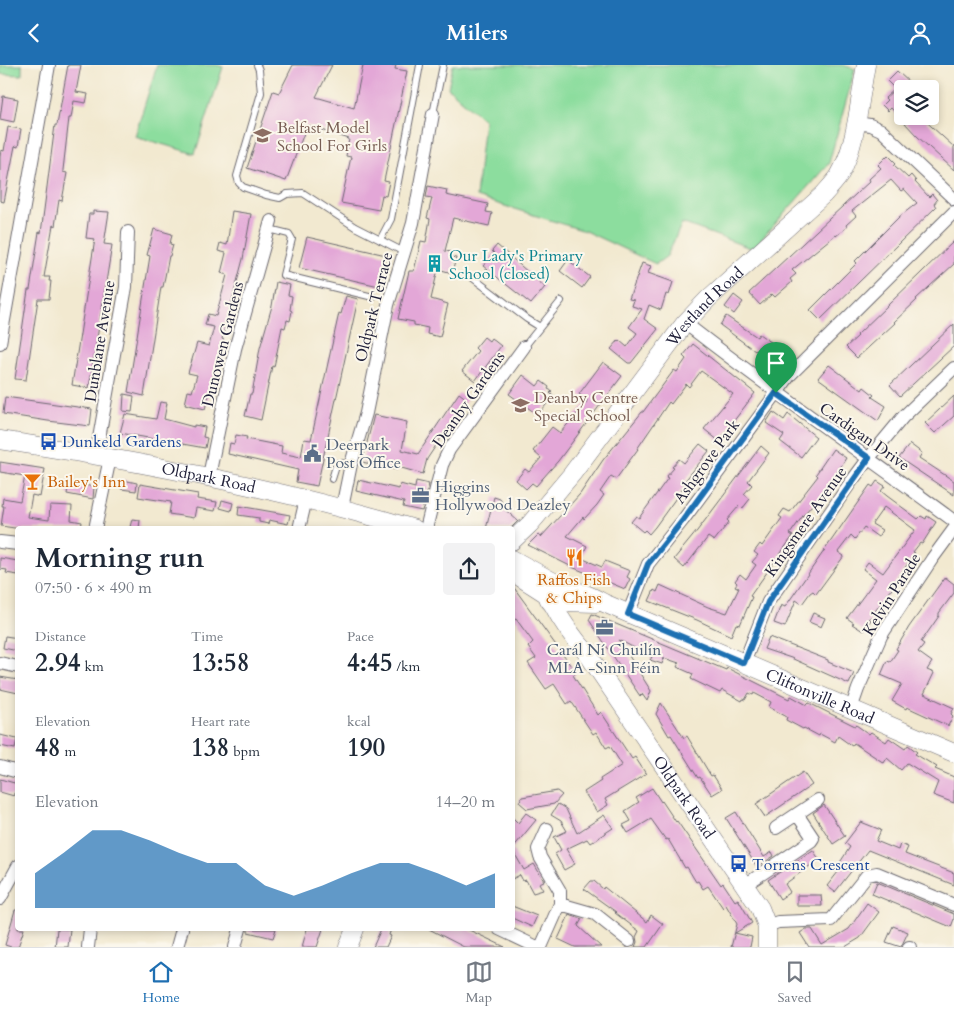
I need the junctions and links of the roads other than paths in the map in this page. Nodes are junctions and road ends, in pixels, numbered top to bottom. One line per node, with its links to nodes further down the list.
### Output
1 (49, 65): 19 (street)
2 (257, 65): 12 (lane)
3 (420, 65): 12 (lane)
4 (443, 65): 6 (lane)
5 (866, 65): 7 (street, Westland Road)
6 (433, 114): 13 (street, Oldpark Terrace)
7 (856, 123): 8 (street); 17 (street, Westland Road)
8 (954, 199)
9 (954, 212): 22 (street, Ashgrove Park)
10 (270, 225): 15 (lane); 27 (street, Dunowen Gardens)
11 (128, 232): 24 (street, Dunblane Avenue)
12 (380, 240): 13 (lane)
13 (404, 251): 26 (street, Oldpark Terrace)
14 (473, 279): 18 (lane)
15 (372, 297)
16 (561, 301): 18 (lane)
17 (685, 323): 22 (street, Cardigan Drive); 38 (street, Westland Road)
18 (540, 327): 20 (lane)
19 (0, 343)
20 (524, 347): 36 (street, Deanby Gardens)
21 (954, 368): 25 (street, Kingsmere Avenue)
22 (776, 393): 25 (street, Cardigan Drive); 44 (street, Ashgrove Park)
23 (0, 441): 24 (street, Oldpark Road)
24 (103, 456): 27 (street, Oldpark Road); 33 (street, Dunblane Avenue)
25 (869, 458): 31 (street, Cardigan Drive); 46 (street, Kingsmere Avenue)
26 (351, 464): 28 (lane); 30 (street, Oldpark Terrace)
27 (208, 476): 29 (street, Oldpark Road)
28 (332, 479)
29 (306, 499): 30 (street, Oldpark Road); 34 (street)
30 (342, 508): 32 (street, Oldpark Road)
31 (954, 521)
32 (383, 524): 35 (street, Oldpark Road)
33 (95, 526)
34 (301, 526)
35 (396, 526)
36 (427, 526)
37 (954, 529): 48 (street, Kelvin Parade)
38 (515, 538)
39 (0, 542): 40 (street)
40 (15, 544)
41 (515, 561): 43 (street, Cliftonville Road)
42 (515, 574): 43 (street)
43 (557, 595): 44 (street, Cliftonville Road); 57 (street, Oldpark Road)
44 (628, 614): 46 (street, Cliftonville Road)
45 (0, 663): 47 (street)
46 (744, 663): 48 (street, Cliftonville Road)
47 (15, 666)
48 (851, 709): 49 (street, Cliftonville Road)
49 (953, 751)
50 (0, 767): 51 (street)
51 (15, 770)
52 (818, 800): 53 (street)
53 (797, 814): 54 (street); 57 (street)
54 (776, 828)
55 (547, 829): 59 (street)
56 (15, 872): 58 (street)
57 (745, 885): 61 (street, Oldpark Road)
58 (0, 899)
59 (560, 904): 67 (street); 72 (street)
60 (954, 905): 61 (street)
61 (767, 926): 73 (street, Oldpark Road)
62 (90, 931): 68 (street)
63 (181, 931): 69 (street)
64 (239, 931): 70 (street)
65 (354, 931): 71 (street)
66 (503, 931): 72 (street)
67 (629, 941)
68 (88, 947)
69 (177, 947)
70 (235, 947)
71 (348, 947)
72 (539, 947)
73 (767, 947)

